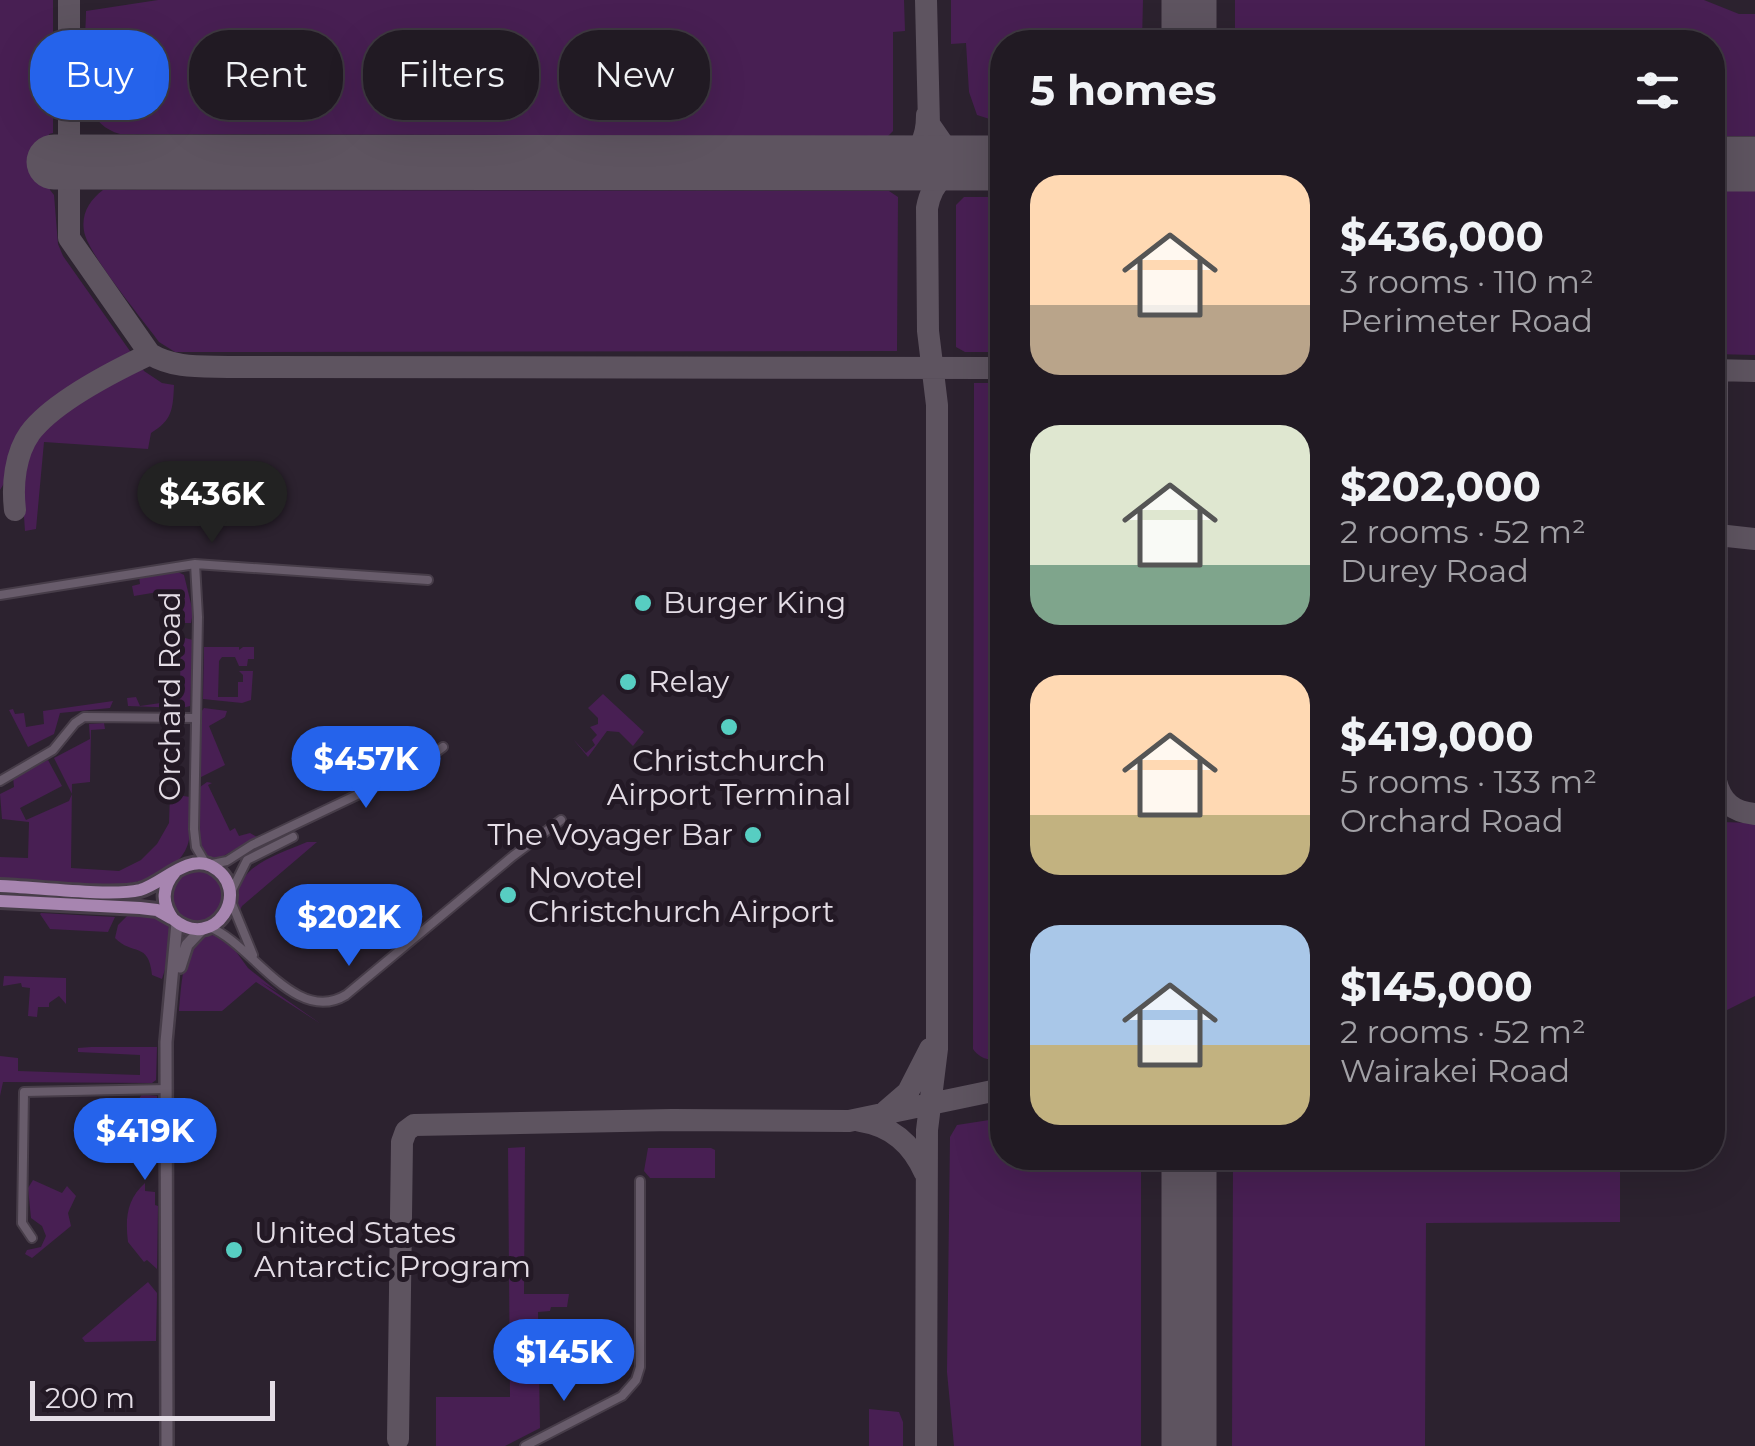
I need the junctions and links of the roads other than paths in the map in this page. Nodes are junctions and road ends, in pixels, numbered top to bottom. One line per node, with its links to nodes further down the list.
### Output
1 (195, 564): 2 (street); 3 (street); 4 (street, Orchard Road)
2 (428, 580)
3 (0, 595)
4 (196, 718): 6 (street); 8 (street, Orchard Road)
5 (443, 747): 10 (street)
6 (0, 781)
7 (561, 820): 17 (street)
8 (194, 829): 10 (street, Orchard Road); 11 (street, Orchard Road)
9 (294, 837): 13 (street)
10 (207, 864): 11 (main road); 13 (main road)
11 (177, 871): 12 (main road); 15 (main road)
12 (0, 886)
13 (230, 897): 16 (main road); 17 (street)
14 (0, 901): 15 (main road)
15 (175, 921): 16 (main road); 18 (street)
16 (205, 928): 17 (street); 18 (street)
17 (258, 962)
18 (170, 994): 19 (street)
19 (167, 1089): 21 (street); 22 (street)
20 (640, 1182): 23 (street)
21 (32, 1238)
22 (166, 1446)
23 (524, 1446)

